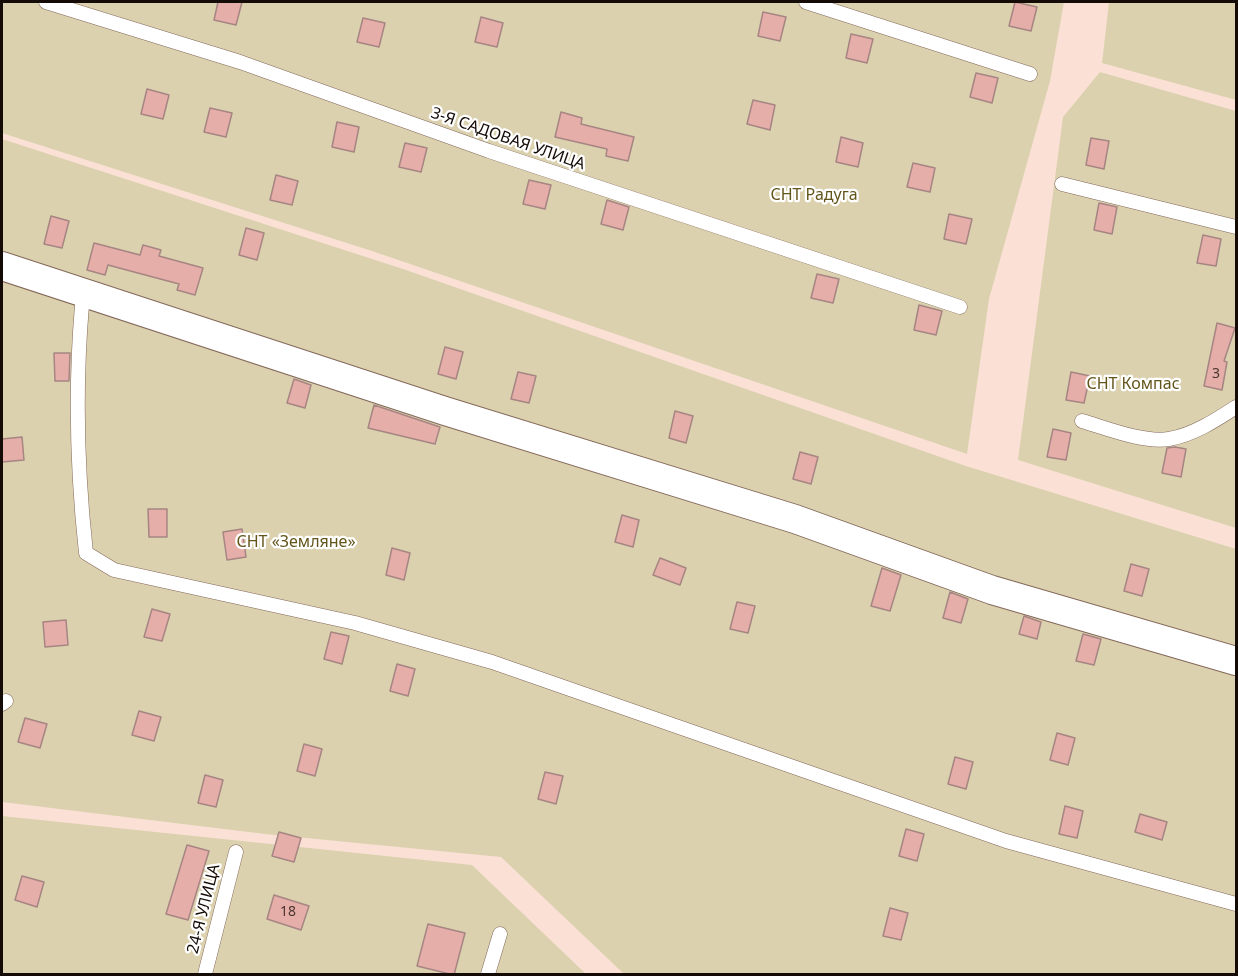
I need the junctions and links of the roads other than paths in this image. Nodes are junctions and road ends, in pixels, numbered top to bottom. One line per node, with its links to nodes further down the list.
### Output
1 (46, 2): 8 (lane, 3-Я САДОВАЯ УЛИЦА)
2 (806, 2): 3 (lane)
3 (1030, 74)
4 (1062, 184): 5 (lane)
5 (1236, 227)
6 (2, 266): 7 (street)
7 (98, 298): 11 (street); 13 (lane)
8 (960, 307)
9 (1236, 407): 10 (lane)
10 (1082, 421)
11 (1236, 661)
12 (236, 852): 15 (lane, 24-Я УЛИЦА)
13 (1236, 904)
14 (500, 934): 16 (lane)
15 (205, 975)
16 (488, 975)

